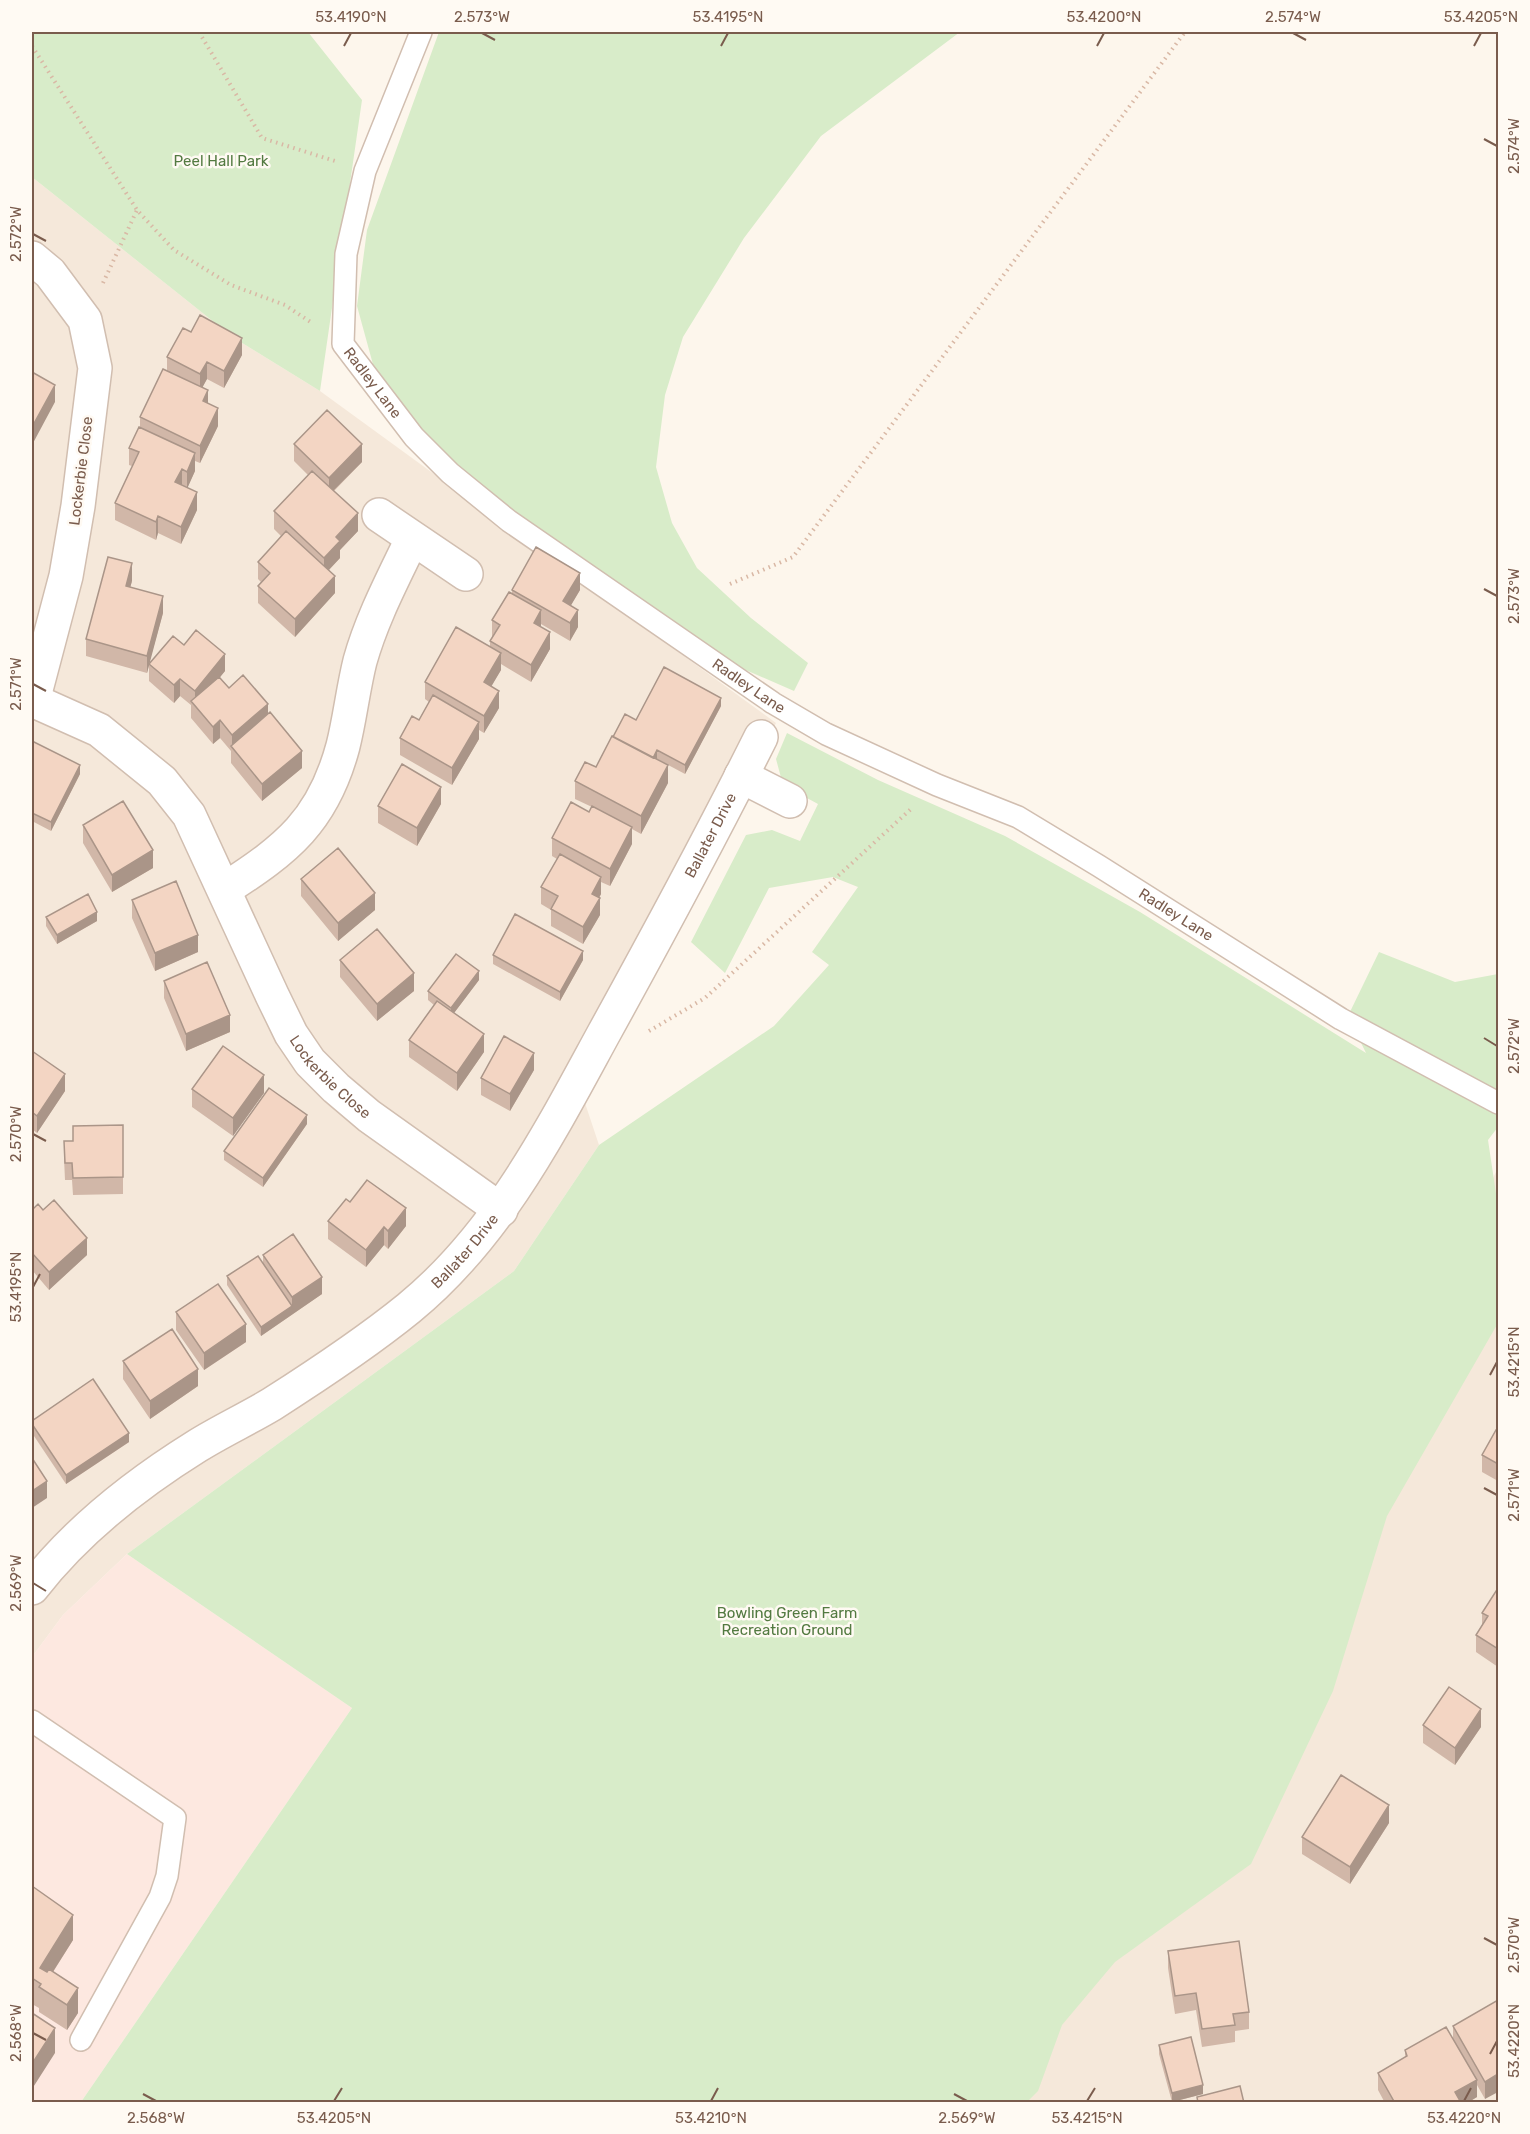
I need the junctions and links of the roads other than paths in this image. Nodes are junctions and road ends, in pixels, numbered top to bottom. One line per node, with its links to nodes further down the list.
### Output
1 (421, 32): 11 (lane, Radley Lane)
2 (32, 258): 6 (street, Lockerbie Close)
3 (379, 515): 4 (street)
4 (412, 539): 5 (street); 10 (street)
5 (466, 574)
6 (32, 700): 10 (street, Lockerbie Close)
7 (761, 737): 8 (street, Ballater Drive)
8 (741, 776): 9 (street, Ballater Drive); 12 (street, Ballater Drive)
9 (790, 801)
10 (225, 889): 12 (street, Lockerbie Close)
11 (1498, 1104)
12 (501, 1210): 13 (street, Ballater Drive)
13 (32, 1588)
14 (32, 1721): 15 (lane)
15 (81, 2040)

